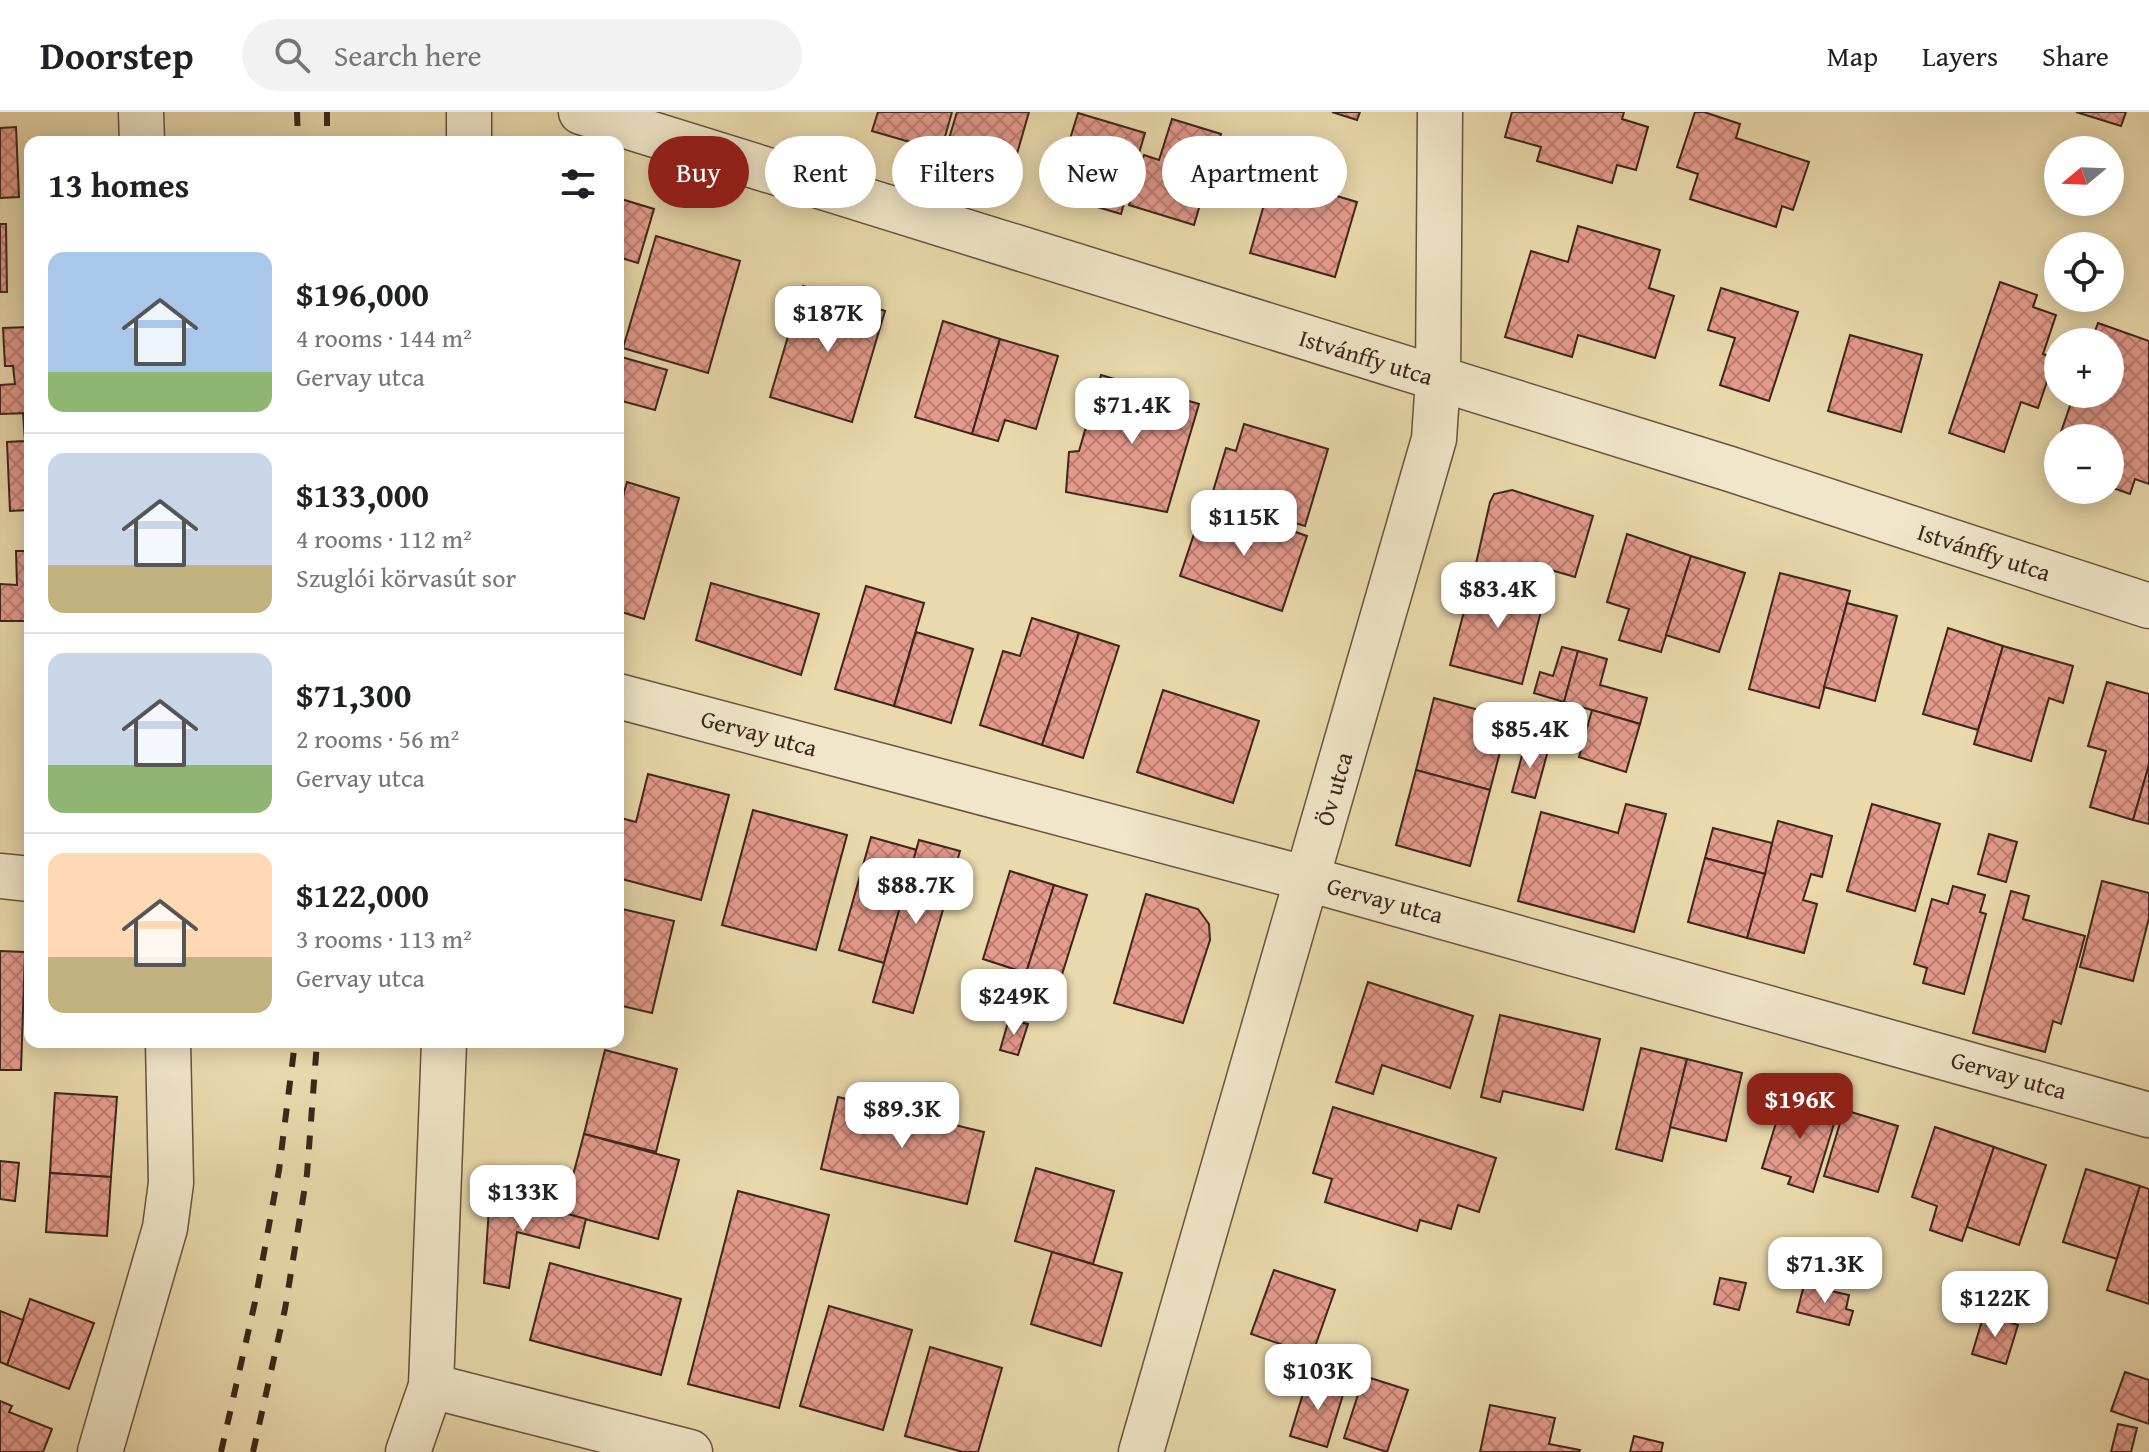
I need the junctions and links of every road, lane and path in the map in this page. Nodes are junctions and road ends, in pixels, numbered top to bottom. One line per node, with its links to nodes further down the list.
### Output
1 (141, 112): 5 (street)
2 (469, 112): 6 (street)
3 (581, 112): 7 (street, Istvánffy utca)
4 (1440, 112): 7 (street, Öv utca)
5 (142, 136)
6 (469, 136)
7 (1438, 379): 8 (street, Istvánffy utca); 12 (street, Öv utca)
8 (2149, 606)
9 (624, 698): 12 (street, Gervay utca)
10 (0, 876): 11 (street)
11 (24, 878)
12 (1308, 879): 15 (street, Gervay utca); 20 (street, Öv utca)
13 (168, 1048): 17 (street)
14 (444, 1048): 16 (street)
15 (2149, 1115)
16 (431, 1386): 18 (street); 19 (street)
17 (100, 1452)
18 (408, 1452)
19 (690, 1452)
20 (1141, 1452)

